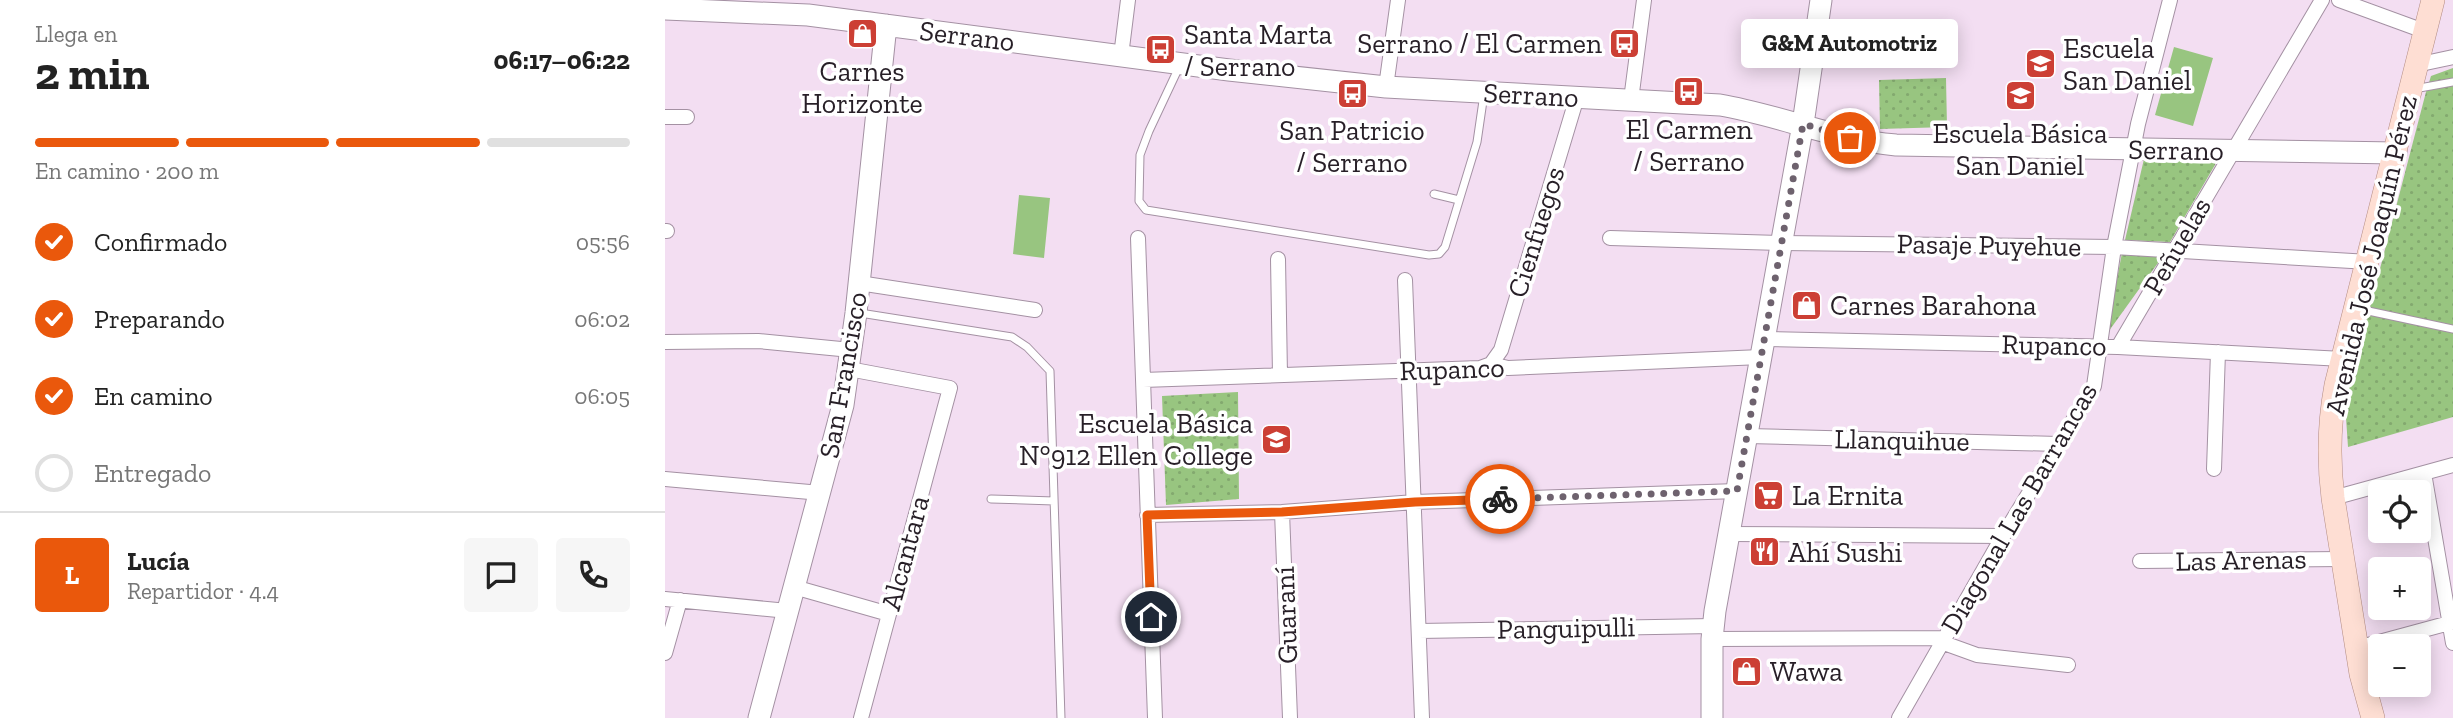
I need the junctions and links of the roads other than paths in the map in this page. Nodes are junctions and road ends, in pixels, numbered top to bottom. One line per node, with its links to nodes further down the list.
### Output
1 (1128, 0): 13 (street)
2 (1398, 0): 18 (street)
3 (1644, 0): 22 (street)
4 (1821, 0): 25 (main road)
5 (2170, 0): 26 (street, Diagonal Las Barrancas)
6 (2322, 0): 27 (street, Peñuelas)
7 (2339, 0): 12 (street)
8 (2433, 0): 12 (main road, Avenida José Joaquín Pérez)
9 (809, 8): 10 (main road, Serrano); 11 (main road, Serrano)
10 (665, 9)
11 (886, 25): 13 (main road, Serrano); 39 (main road, San Francisco)
12 (2424, 31): 16 (main road, Avenida José Joaquín Pérez)
13 (1121, 56): 15 (main road, Serrano)
14 (2453, 57): 16 (street)
15 (1181, 64): 18 (main road, Serrano); 30 (lane)
16 (2416, 65): 19 (main road, Avenida José Joaquín Pérez)
17 (2453, 82): 19 (lane)
18 (1386, 87): 20 (main road, Serrano)
19 (2409, 90): 28 (main road, Avenida José Joaquín Pérez)
20 (1484, 93): 21 (main road, Serrano); 30 (lane)
21 (1577, 97): 22 (main road, Serrano); 51 (street, Cienfuegos)
22 (1631, 100): 25 (main road, Serrano)
23 (665, 117): 24 (street)
24 (687, 117)
25 (1803, 124): 26 (main road, Serrano); 33 (main road)
26 (2133, 149): 27 (main road, Serrano); 34 (street, Diagonal Las Barrancas)
27 (2233, 151): 28 (main road, Serrano); 35 (street, Peñuelas)
28 (2396, 153): 37 (main road, Avenida José Joaquín Pérez)
29 (1434, 194): 30 (lane)
30 (1459, 200)
31 (1137, 238): 54 (street)
32 (1610, 238): 33 (street, Pasaje Puyehue)
33 (1782, 243): 34 (street, Pasaje Puyehue); 47 (main road)
34 (2114, 247): 35 (street, Pasaje Puyehue); 45 (street, Diagonal Las Barrancas)
35 (2175, 249): 37 (street, Pasaje Puyehue); 46 (street, Peñuelas)
36 (1278, 259): 53 (street)
37 (2369, 262): 40 (main road, Avenida José Joaquín Pérez)
38 (1405, 280): 52 (street)
39 (859, 283): 41 (street); 42 (main road, San Francisco)
40 (2355, 309): 43 (lane); 49 (main road, Avenida José Joaquín Pérez)
41 (1035, 310)
42 (856, 313): 50 (main road, San Francisco); 65 (lane)
43 (2453, 329)
44 (665, 342): 50 (street)
45 (2099, 346): 46 (street, Rupanco); 47 (street, Rupanco); 56 (street, Diagonal Las Barrancas)
46 (2118, 347): 48 (street, Rupanco)
47 (1763, 348): 51 (street, Rupanco); 55 (main road)
48 (2218, 352): 49 (street, Rupanco); 58 (street)
49 (2343, 359): 63 (main road, Avenida José Joaquín Pérez)
50 (850, 360): 62 (main road, San Francisco); 76 (street, Alcantara)
51 (1491, 364): 52 (street, Rupanco)
52 (1410, 370): 53 (street, Rupanco); 66 (street)
53 (1280, 375): 54 (street, Rupanco)
54 (1143, 380): 68 (street)
55 (1747, 436): 56 (street, Llanquihue); 61 (main road)
56 (2058, 444): 70 (street, Diagonal Las Barrancas)
57 (2453, 466): 59 (street)
58 (2214, 468)
59 (2424, 473): 63 (street); 77 (street)
60 (665, 479): 62 (street)
61 (1737, 491): 66 (street); 69 (main road)
62 (821, 493): 73 (main road, San Francisco)
63 (2333, 498): 71 (main road, Avenida José Joaquín Pérez)
64 (992, 499): 65 (lane)
65 (1053, 500): 87 (lane)
66 (1415, 502): 67 (street); 78 (street)
67 (1282, 512): 68 (street); 89 (street, Guaraní)
68 (1147, 515): 88 (street)
69 (1729, 534): 70 (street); 79 (main road)
70 (2003, 536): 80 (street, Diagonal Las Barrancas)
71 (2343, 559): 72 (street, Las Arenas); 82 (main road, Avenida José Joaquín Pérez)
72 (2140, 561)
73 (795, 587): 75 (main road, San Francisco); 76 (street)
74 (672, 599): 75 (street); 83 (street)
75 (788, 611): 85 (main road, San Francisco)
76 (889, 614): 86 (street, Alcantara)
77 (2451, 623): 81 (street); 82 (street)
78 (1419, 631): 79 (street, Panguipulli); 90 (street)
79 (1712, 633): 80 (street, Panguipulli); 91 (main road)
80 (1942, 640): 84 (street, Panguipulli); 92 (street, Diagonal Las Barrancas)
81 (2453, 643)
82 (2357, 648): 93 (main road, Avenida José Joaquín Pérez)
83 (665, 653)
84 (2068, 665)
85 (759, 718)
86 (861, 718)
87 (1061, 718)
88 (1155, 718)
89 (1290, 718)
90 (1422, 718)
91 (1712, 718)
92 (1899, 718)
93 (2373, 718)

